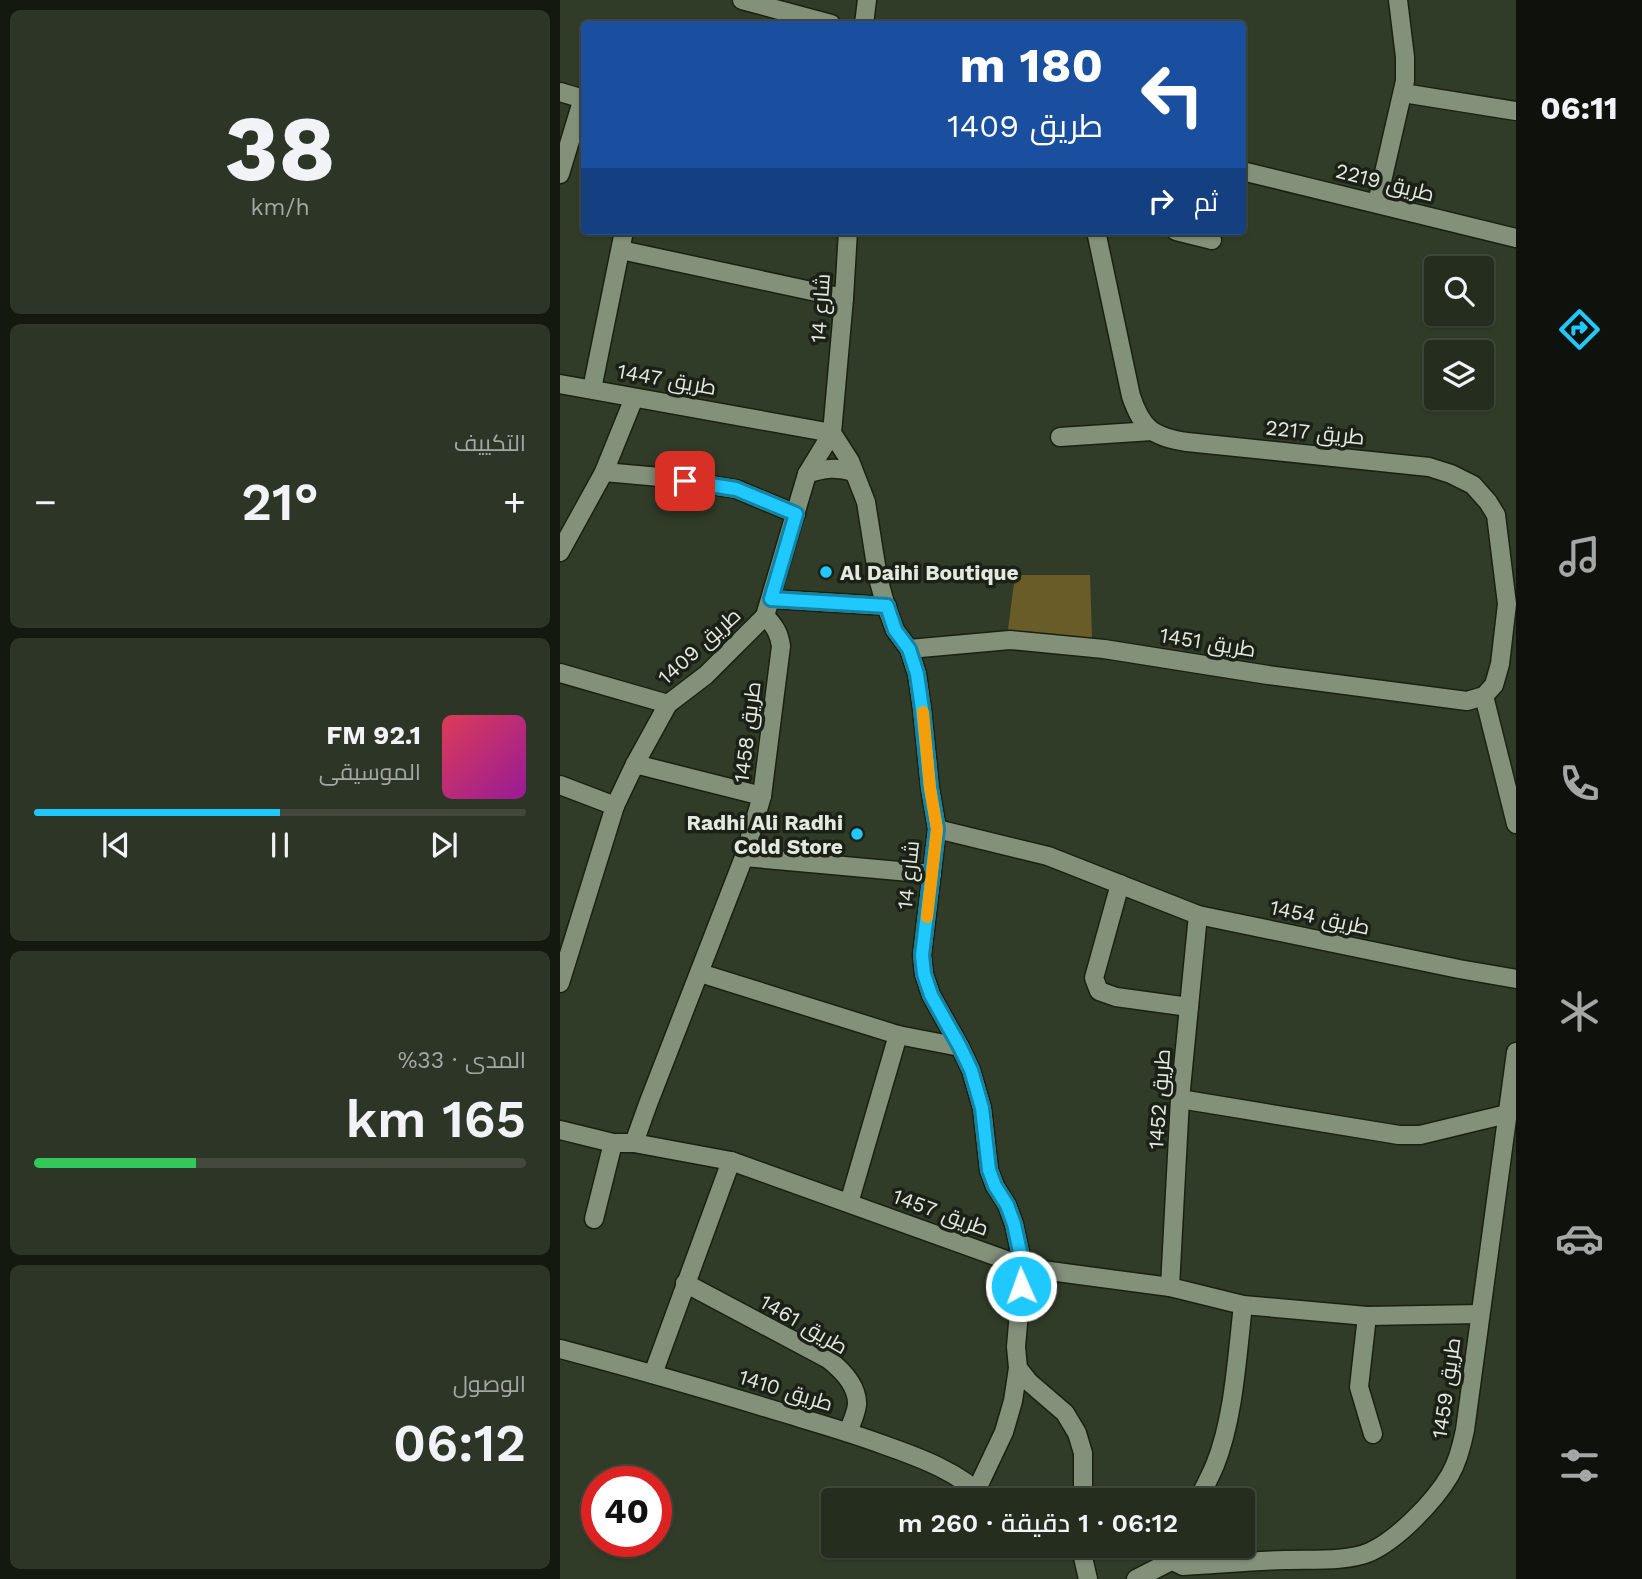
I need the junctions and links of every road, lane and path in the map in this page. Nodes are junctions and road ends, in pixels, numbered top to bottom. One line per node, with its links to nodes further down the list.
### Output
1 (742, 0): 4 (street)
2 (867, 0): 5 (street)
3 (1398, 0): 7 (street)
4 (820, 21)
5 (864, 21)
6 (560, 92): 8 (street)
7 (1403, 93): 10 (street); 13 (street)
8 (581, 98)
9 (581, 108): 12 (street)
10 (1516, 110)
11 (1246, 172): 13 (street, طريق 2219)
12 (560, 174)
13 (1377, 203): 18 (street, طريق 2219)
14 (623, 235): 20 (street, طريق 1447)
15 (848, 235): 21 (street, شارع 14)
16 (1098, 235): 25 (street)
17 (1192, 235): 19 (street)
18 (1516, 238)
19 (1212, 240)
20 (621, 250): 21 (street); 23 (street, طريق 1447)
21 (844, 298): 26 (street, شارع 14)
22 (560, 384): 23 (street)
23 (592, 390): 24 (street, طريق 1447)
24 (634, 398): 26 (street, طريق 1447); 28 (street)
25 (1152, 431): 27 (street); 33 (street, طريق 2217)
26 (832, 433): 29 (street, شارع 14); 30 (street, طريق 1409)
27 (1060, 438)
28 (604, 472): 31 (street); 32 (street)
29 (854, 472): 30 (street); 34 (street, شارع 14)
30 (807, 474): 31 (street, طريق 1409)
31 (796, 514): 35 (street, طريق 1409)
32 (560, 552)
33 (1512, 602): 38 (street, طريق 2217)
34 (887, 606): 35 (street); 36 (street, شارع 14)
35 (768, 607): 39 (street, طريق 1409); 42 (street, طريق 1458)
36 (909, 649): 38 (street, طريق 1451); 45 (street, شارع 14)
37 (560, 673): 39 (street)
38 (1489, 691): 44 (street)
39 (668, 704): 40 (street, طريق 1409)
40 (635, 764): 42 (street); 43 (street, طريق 1409)
41 (560, 785): 43 (street)
42 (761, 796): 46 (street, طريق 1458)
43 (615, 806): 52 (street, طريق 1409)
44 (1516, 824)
45 (937, 829): 47 (street, شارع 14); 48 (street, طريق 1454)
46 (744, 857): 47 (street); 50 (street, طريق 1458)
47 (932, 874): 55 (street, شارع 14)
48 (1120, 884): 49 (street, طريق 1454); 53 (street)
49 (1198, 915): 51 (street, طريق 1454); 53 (street, طريق 1452)
50 (700, 973): 54 (street); 62 (street, طريق 1458)
51 (1516, 979)
52 (560, 983)
53 (1189, 1007): 58 (street, طريق 1452)
54 (898, 1035): 55 (street); 64 (street)
55 (960, 1047): 66 (street, شارع 14)
56 (1516, 1052): 57 (street, طريق 1459)
57 (1513, 1091): 59 (street, طريق 1459)
58 (1180, 1099): 59 (street); 68 (street, طريق 1452)
59 (1507, 1114): 70 (street, طريق 1459)
60 (560, 1130): 61 (street, طريق 1457)
61 (613, 1143): 62 (street, طريق 1457); 65 (street)
62 (634, 1143): 63 (street, طريق 1457)
63 (731, 1161): 64 (street, طريق 1457); 67 (street)
64 (849, 1203): 66 (street, طريق 1457)
65 (594, 1219)
66 (1023, 1266): 68 (street, طريق 1457); 73 (street, شارع 14)
67 (685, 1283): 74 (street); 75 (street, طريق 1461)
68 (1170, 1287): 69 (street, طريق 1457)
69 (1243, 1305): 71 (street, طريق 1457); 80 (street)
70 (1480, 1314): 71 (street, طريق 1457); 83 (street, طريق 1459)
71 (1367, 1316): 76 (street)
72 (560, 1349): 74 (street, طريق 1410)
73 (1018, 1368): 78 (street); 79 (street)
74 (653, 1374): 75 (street, طريق 1410)
75 (848, 1432): 77 (street, طريق 1410)
76 (1373, 1434)
77 (973, 1488)
78 (984, 1488)
79 (1083, 1488)
80 (1204, 1488)
81 (1084, 1558): 84 (street)
82 (1166, 1558): 85 (street)
83 (1175, 1558)
84 (1088, 1579)
85 (1136, 1579)

